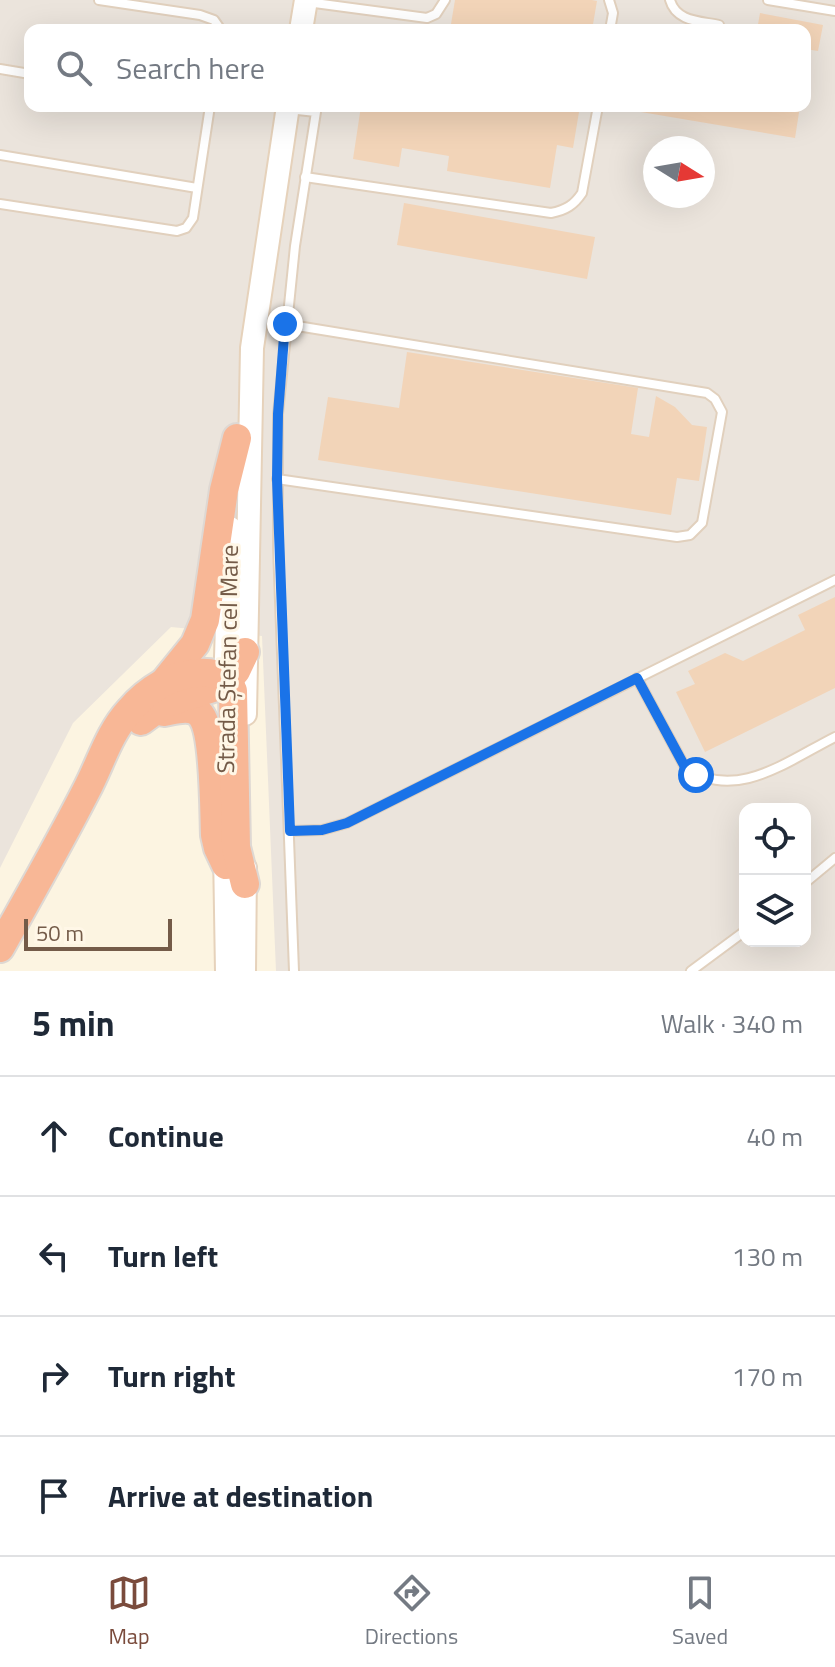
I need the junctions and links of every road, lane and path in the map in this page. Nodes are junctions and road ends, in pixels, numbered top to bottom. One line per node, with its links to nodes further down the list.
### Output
1 (99, 0): 8 (lane)
2 (445, 0): 6 (lane)
3 (609, 0): 10 (lane)
4 (670, 0): 11 (lane)
5 (768, 0): 7 (lane)
6 (306, 1): 9 (main road)
7 (835, 11)
8 (217, 24)
9 (302, 24)
10 (611, 24)
11 (714, 24)
12 (0, 69): 13 (lane)
13 (24, 73)
14 (209, 112): 20 (lane)
15 (287, 112): 23 (main road, Strada Ștefan cel Mare)
16 (316, 112): 19 (lane)
17 (597, 112): 19 (lane)
18 (0, 155): 20 (lane)
19 (305, 177): 22 (lane)
20 (197, 188): 21 (lane)
21 (0, 204)
22 (285, 324): 25 (lane); 25 (lane)
23 (252, 348): 24 (main road, Strada Ștefan cel Mare); 27 (main road, Strada Ștefan cel Mare)
24 (237, 438): 29 (highway); 30 (main road, Strada Ștefan cel Mare)
25 (277, 479): 34 (lane)
26 (835, 580): 28 (lane)
27 (245, 652): 30 (highway); 36 (main road, Strada Ștefan cel Mare)
28 (637, 678): 32 (lane); 34 (lane)
29 (165, 681): 30 (highway); 33 (highway)
30 (226, 681): 31 (highway); 36 (highway)
31 (151, 713): 33 (highway); 36 (highway)
32 (835, 737)
33 (88, 787): 39 (highway)
34 (290, 831): 42 (lane)
35 (835, 858): 37 (lane)
36 (236, 875): 40 (main road, Strada Ștefan cel Mare); 41 (main road, Strada Ștefan cel Mare)
37 (811, 878)
38 (739, 935): 43 (lane)
39 (0, 948)
40 (227, 971)
41 (244, 971)
42 (294, 971)
43 (691, 971)

